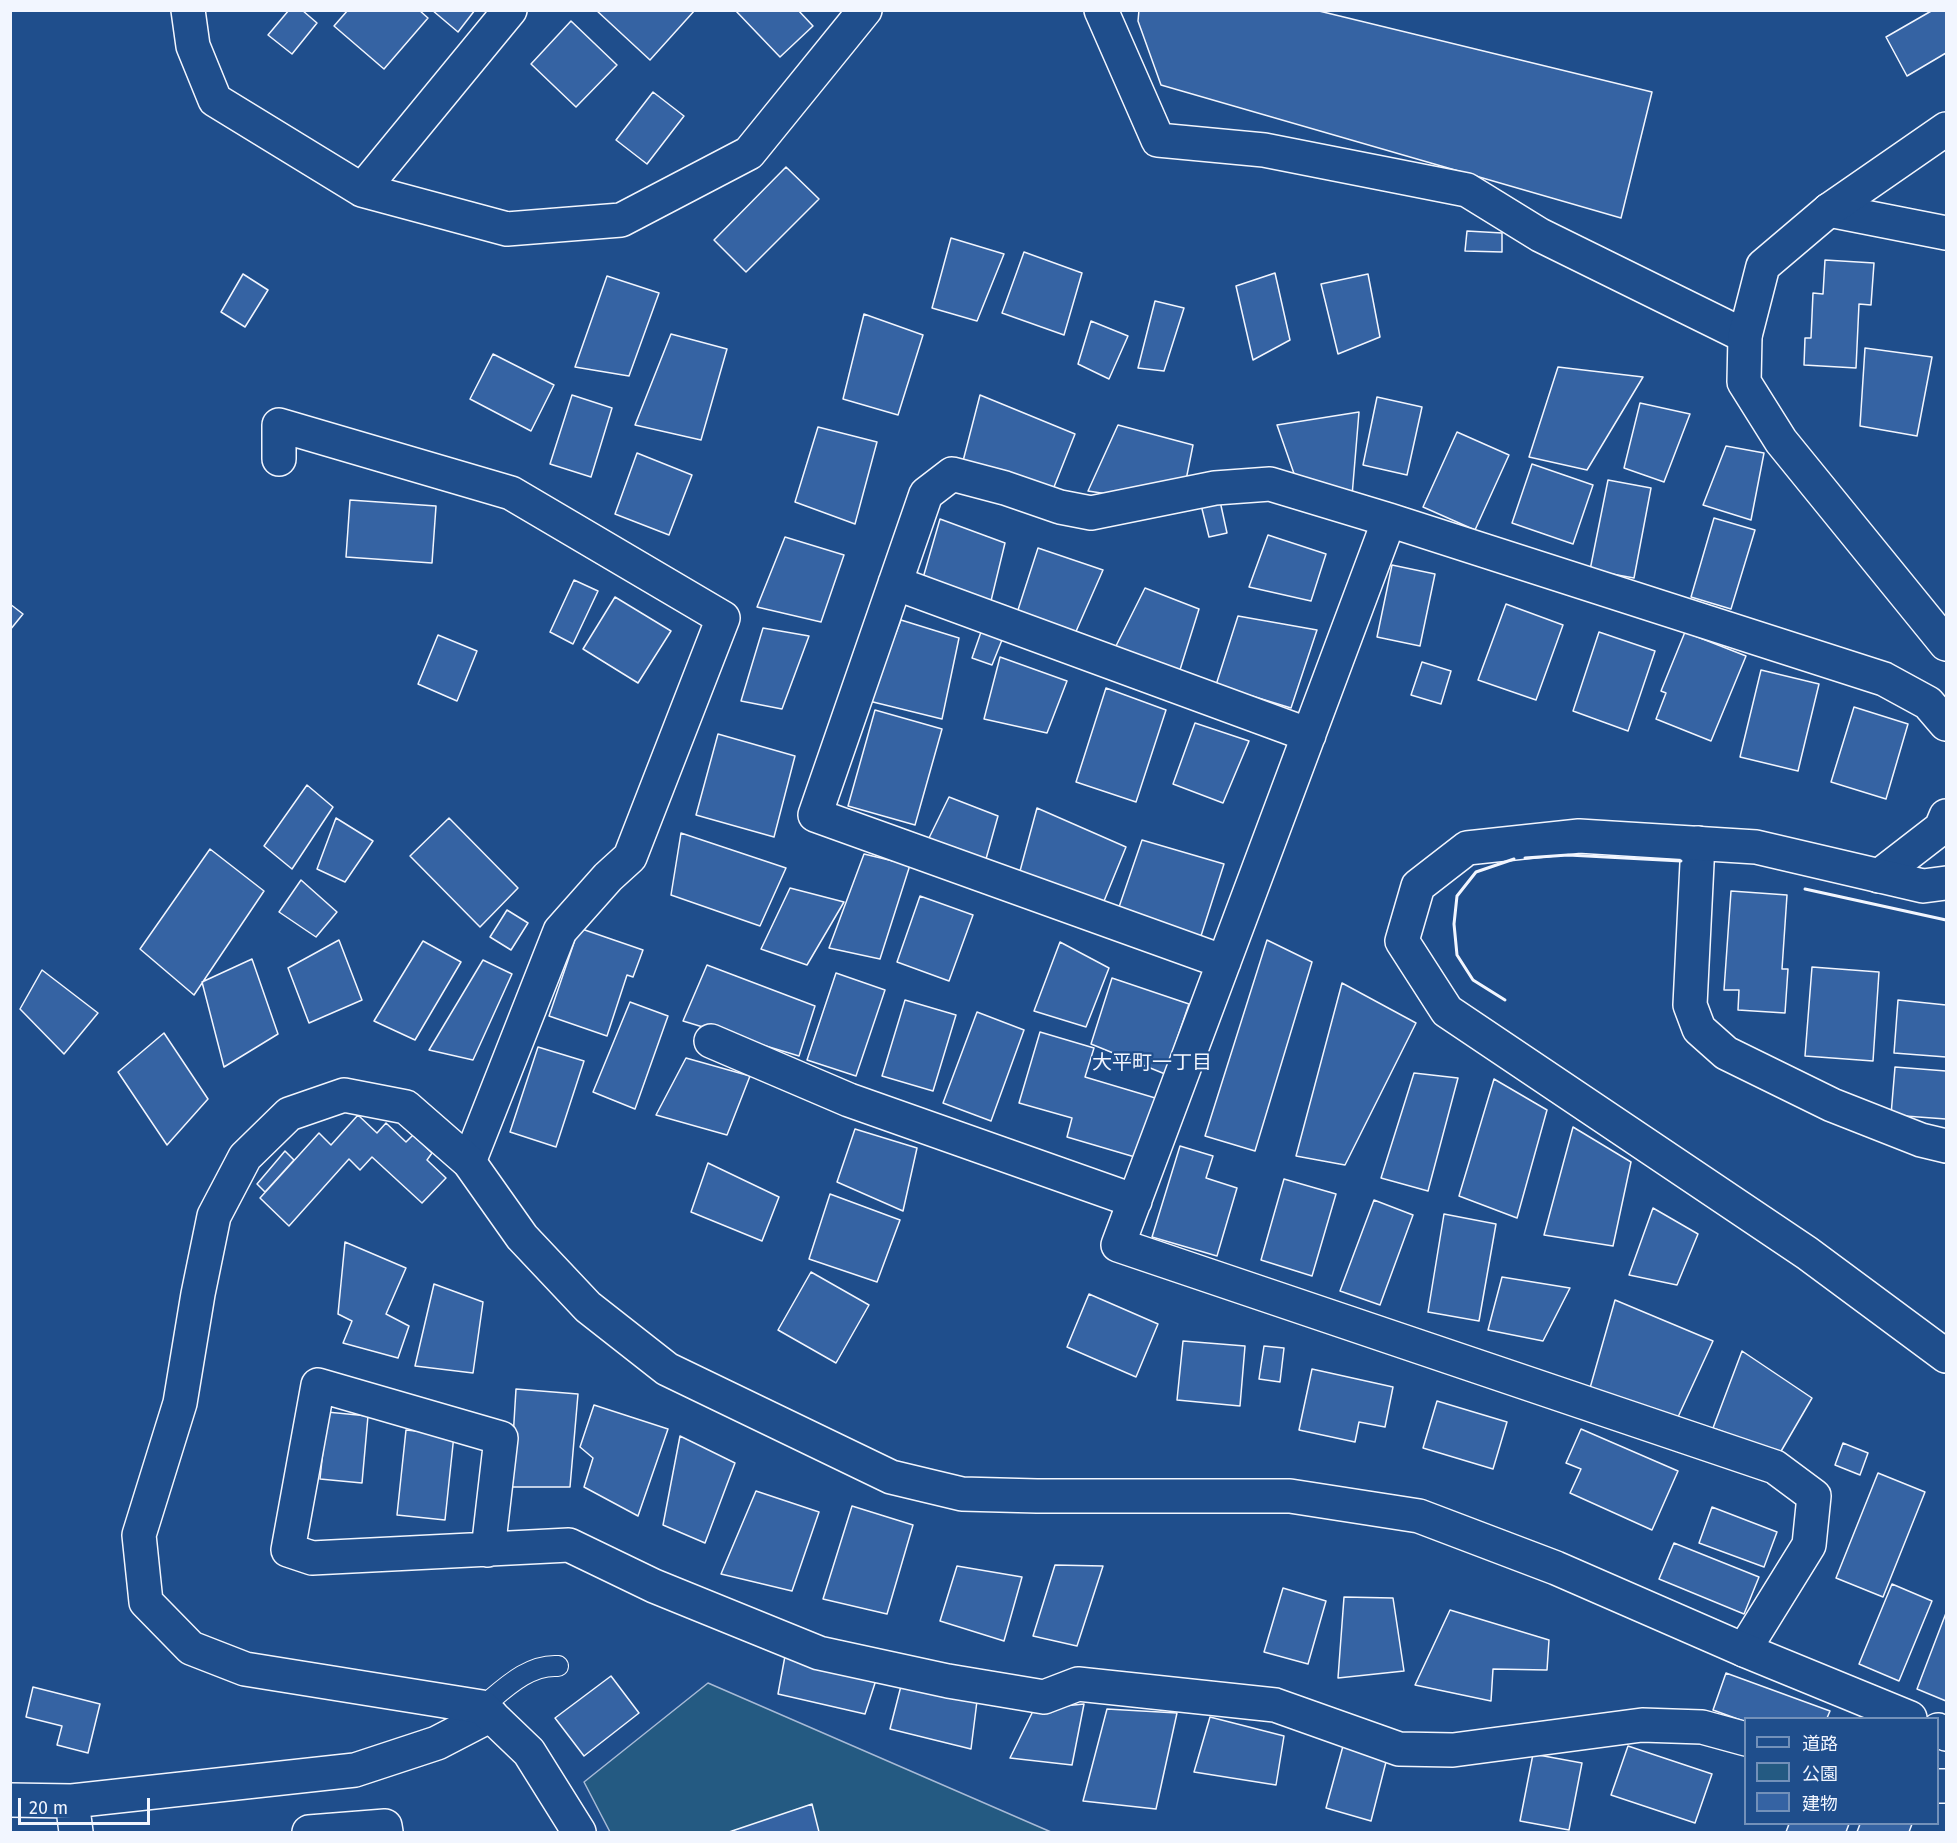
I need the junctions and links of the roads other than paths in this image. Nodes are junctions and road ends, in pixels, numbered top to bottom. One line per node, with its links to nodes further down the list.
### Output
1 (188, 10): 6 (street)
2 (510, 10): 6 (street)
3 (865, 10): 6 (street)
4 (1101, 10): 9 (street)
5 (1947, 129): 7 (street)
6 (362, 190)
7 (1829, 210): 8 (street); 9 (street)
8 (1947, 234)
9 (1745, 336): 13 (street)
10 (279, 459): 23 (street)
11 (1389, 520): 12 (street); 14 (street); 15 (street)
12 (895, 583): 15 (street); 20 (street)
13 (1947, 644)
14 (1947, 724)
15 (1309, 735): 20 (street)
16 (1947, 816): 18 (street)
17 (1698, 843): 18 (street); 22 (street); 25 (street)
18 (1879, 876): 19 (street)
19 (1947, 883)
20 (1224, 962): 24 (street)
21 (711, 1041): 24 (street)
22 (1947, 1146)
23 (469, 1162): 27 (street); 29 (street)
24 (1135, 1201): 27 (street)
25 (1947, 1356)
26 (488, 1550): 26 (street); 31 (street)
27 (1744, 1650): 30 (street)
28 (558, 1666): 29 (lane)
29 (486, 1711): 33 (street); 37 (street)
30 (1905, 1717)
31 (1744, 1738)
32 (10, 1800): 33 (street)
33 (72, 1801): 34 (street)
34 (76, 1833)
35 (309, 1833): 36 (street)
36 (386, 1833)
37 (579, 1833)

